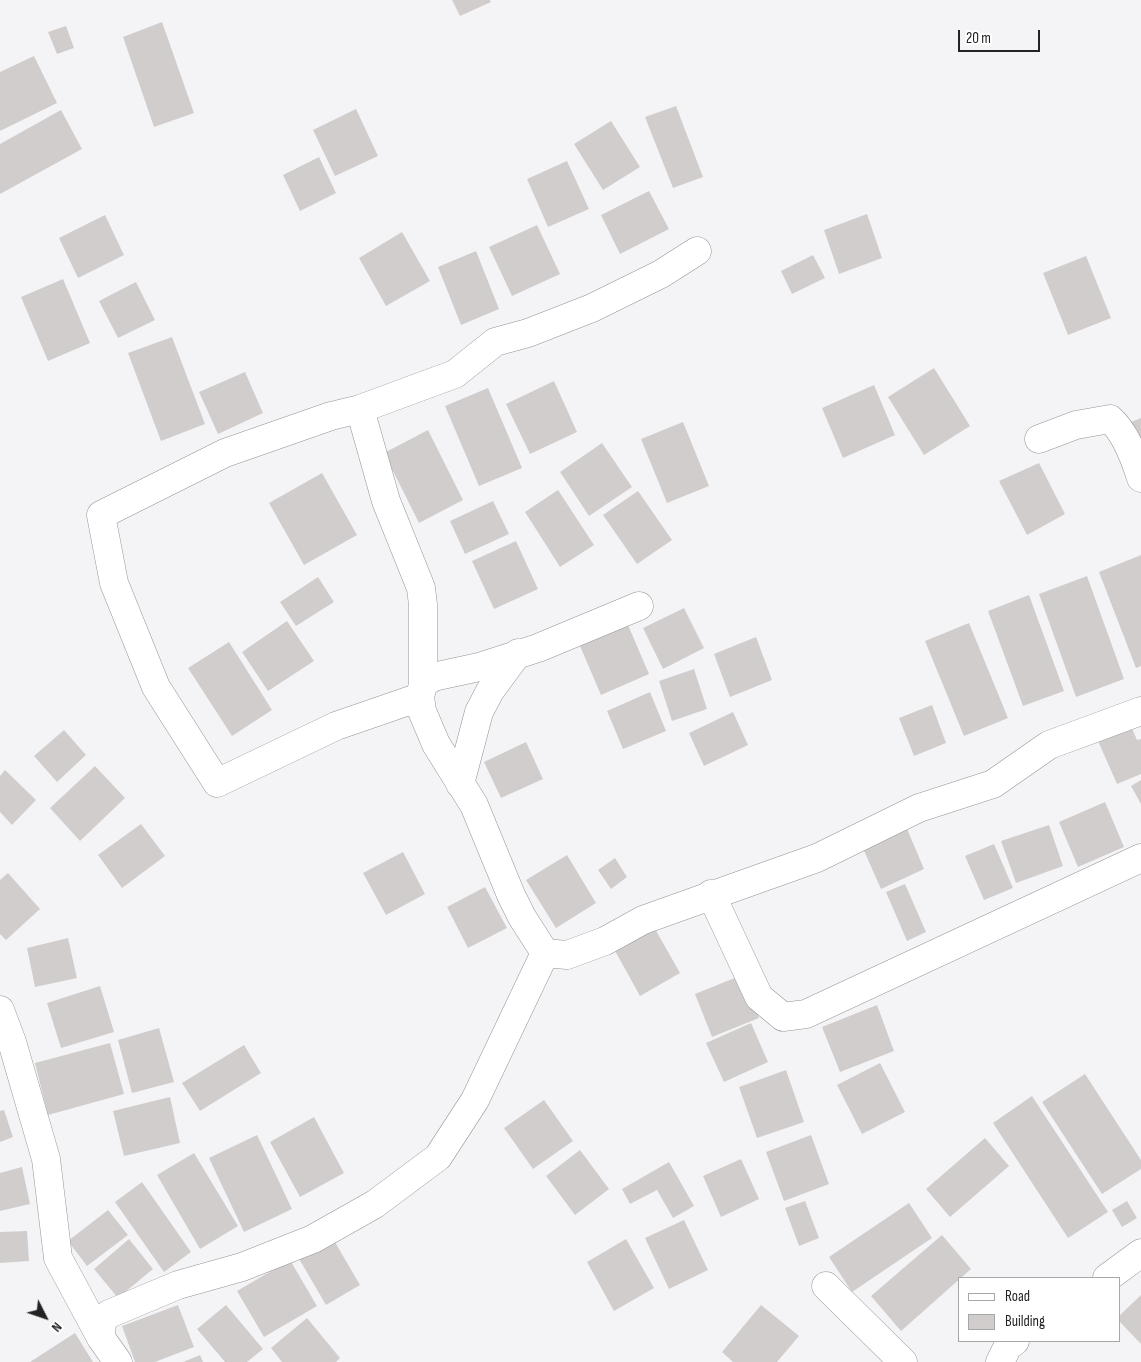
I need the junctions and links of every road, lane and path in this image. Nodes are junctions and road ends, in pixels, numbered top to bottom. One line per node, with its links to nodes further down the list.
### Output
1 (697, 251): 2 (street)
2 (360, 409): 7 (street); 7 (street)
3 (1038, 438): 4 (street)
4 (1141, 478)
5 (639, 606): 6 (street)
6 (518, 653): 7 (street); 9 (street)
7 (421, 690): 9 (street)
8 (1141, 711): 11 (street)
9 (460, 784): 12 (street)
10 (1141, 858): 11 (street)
11 (711, 894): 12 (street)
12 (546, 952): 17 (street)
13 (0, 1010): 17 (street)
14 (1141, 1253): 15 (street)
15 (1108, 1277)
16 (826, 1286): 20 (street)
17 (101, 1338): 19 (street)
18 (1014, 1342): 21 (street)
19 (118, 1362)
20 (904, 1362)
21 (1000, 1362)

